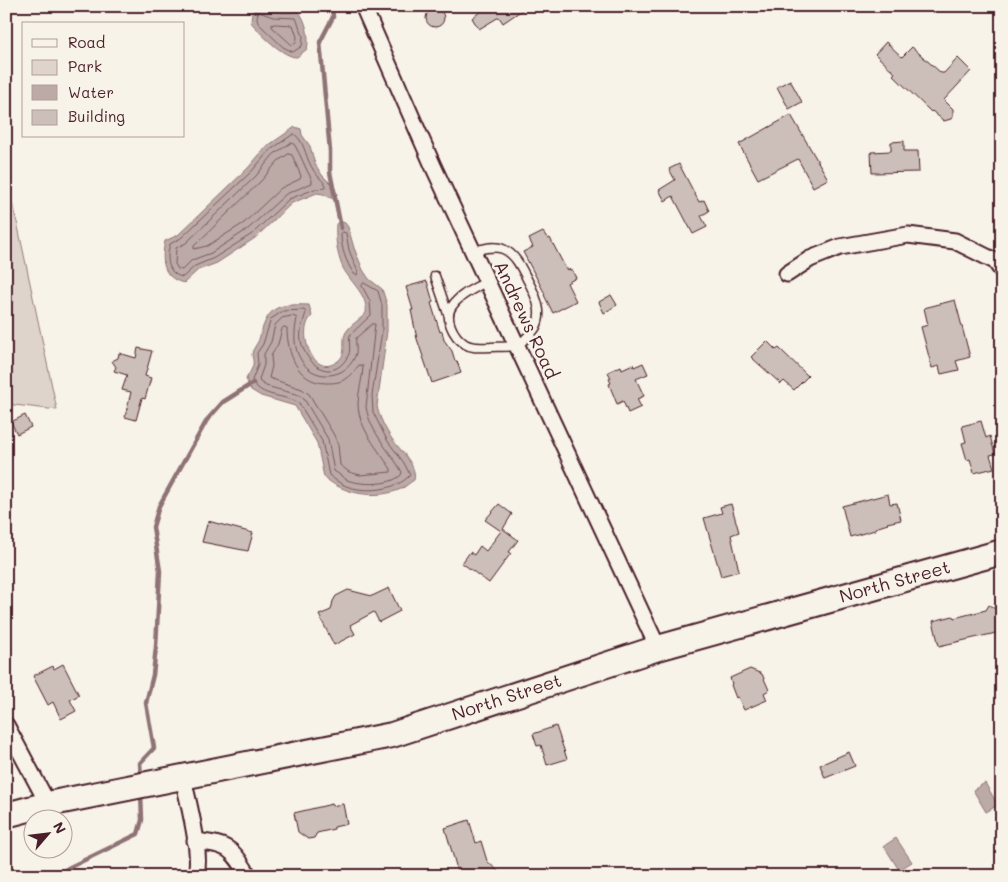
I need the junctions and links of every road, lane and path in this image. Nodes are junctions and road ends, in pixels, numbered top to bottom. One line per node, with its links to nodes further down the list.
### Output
1 (363, 6): 2 (street, Andrews Road)
2 (473, 250): 6 (street, Andrews Road); 8 (lane)
3 (1002, 272): 4 (street)
4 (787, 274)
5 (435, 276): 7 (lane)
6 (487, 281): 7 (lane); 8 (street, Andrews Road)
7 (449, 317): 8 (lane)
8 (517, 346): 10 (street, Andrews Road)
9 (1002, 552): 10 (main road, North Street)
10 (658, 648): 12 (main road, North Street)
11 (6, 725): 13 (street)
12 (183, 777): 13 (main road, North Street); 15 (street)
13 (48, 804): 14 (main road, North Street)
14 (6, 816)
15 (195, 841): 16 (street); 17 (street)
16 (196, 876)
17 (249, 876)

